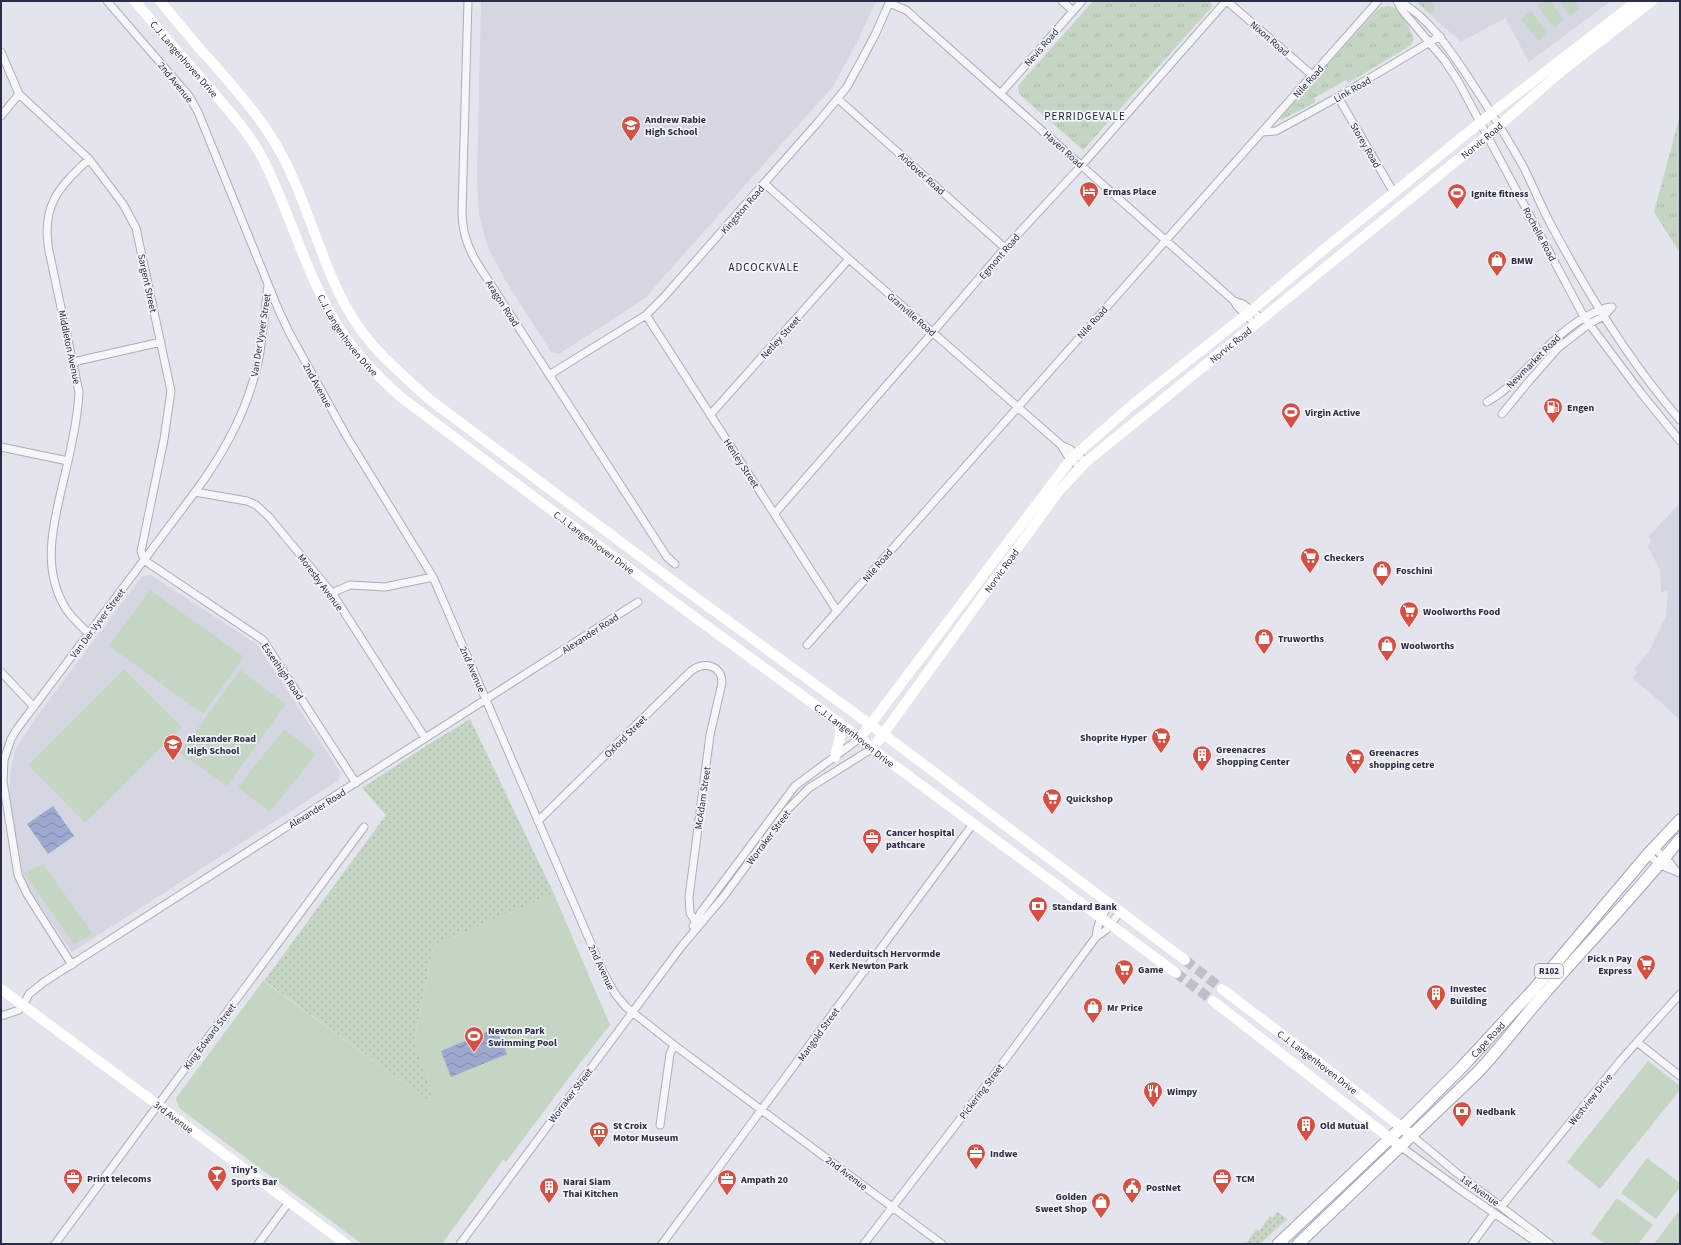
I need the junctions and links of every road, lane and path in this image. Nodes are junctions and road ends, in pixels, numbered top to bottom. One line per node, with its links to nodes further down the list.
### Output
1 (107, 1): 35 (street, 2nd Avenue)
2 (135, 1): 70 (main road, C.J. Langenhoven Drive)
3 (160, 1): 71 (main road, C.J. Langenhoven Drive)
4 (468, 1): 45 (street, Aragon Road)
5 (1062, 1): 13 (street)
6 (1082, 1): 13 (street, Nevis Road)
7 (1226, 1): 17 (street, Nixon Road); 29 (street, Egmont Road)
8 (1378, 1): 17 (street, Nile Road)
9 (1398, 1): 14 (street, Rochelle Road); 15 (street, Rochelle Road)
10 (1637, 1): 22 (main road, Norvic Road)
11 (1652, 1): 25 (main road, Norvic Road)
12 (889, 2): 18 (street, Haven Road); 21 (street, Kingston Road)
13 (1073, 11): 18 (street, Nevis Road)
14 (1440, 36): 15 (street, Link Road); 22 (street, Rochelle Road)
15 (1430, 42): 20 (street, Link Road); 24 (street, Rochelle Road)
16 (1, 52): 19 (street, Sargent Street)
17 (1312, 75): 26 (street, Nile Road)
18 (1001, 93): 29 (street, Haven Road)
19 (19, 94): 23 (street); 28 (street, Sargent Street)
20 (1338, 97): 26 (street, Link Road); 31 (street, Storey Road)
21 (838, 99): 30 (street, Kingston Road); 33 (street, Andover Road)
22 (1492, 113): 24 (main road, Norvic Road); 25 (street, Rochelle Road)
23 (1, 116)
24 (1480, 123): 27 (street, Rochelle Road); 31 (main road, Norvic Road)
25 (1500, 125): 27 (main road, Norvic Road); 37 (street, Rochelle Road)
26 (1262, 132): 32 (street, Nile Road)
27 (1487, 136): 39 (street, Rochelle Road); 40 (main road, Norvic Road)
28 (89, 159): 43 (street, Sargent Street); 44 (street, Middleton Avenue)
29 (1082, 165): 32 (street, Haven Road); 33 (street, Egmont Road)
30 (764, 183): 34 (street, Granville Road); 38 (street, Kingston Road)
31 (1394, 193): 36 (main road, Norvic Road)
32 (1166, 240): 36 (street, Haven Road); 47 (street, Nile Road)
33 (1005, 248): 42 (street, Egmont Road)
34 (849, 259): 42 (street, Granville Road); 49 (street, Netley Street)
35 (269, 284): 56 (street, Van Der Vyver Street); 60 (street, 2nd Avenue)
36 (1249, 313): 40 (street, Haven Road); 53 (main road, Norvic Road)
37 (1602, 313): 39 (street, Newmarket Road); 41 (street, Newmarket Road); 50 (street, Rochelle Road)
38 (646, 315): 45 (street, Kingston Road); 49 (street, Henley Street)
39 (1584, 317): 41 (street, Rochelle Road); 46 (street, Newmarket Road)
40 (1259, 322): 55 (main road, Norvic Road)
41 (1589, 324): 48 (street, Newmarket Road); 51 (street, Rochelle Road)
42 (934, 332): 47 (street, Granville Road); 57 (street, Egmont Road)
43 (161, 342): 44 (street); 58 (street, Sargent Street)
44 (73, 362): 54 (street, Middleton Avenue)
45 (549, 376): 59 (street, Aragon Road)
46 (1487, 402)
47 (1017, 407): 53 (street, Granville Road); 63 (street, Nile Road)
48 (1502, 414)
49 (710, 415): 57 (street, Henley Street)
50 (1680, 420)
51 (1680, 441)
52 (1, 447): 54 (street)
53 (1074, 457): 55 (street, Granville Road); 71 (main road, Norvic Road)
54 (68, 461): 64 (street, Middleton Avenue)
55 (1083, 465): 72 (main road, Norvic Road)
56 (195, 492): 58 (street, Van Der Vyver Street); 61 (street, Moresby Avenue)
57 (775, 513): 63 (street, Henley Street)
58 (144, 560): 64 (street, Van Der Vyver Street); 77 (street, Essenhigh Road)
59 (675, 564)
60 (433, 577): 61 (street); 68 (street, 2nd Avenue)
61 (332, 593): 73 (street, Moresby Avenue)
62 (638, 602): 68 (street, Alexander Road)
63 (837, 611): 65 (street, Nile Road)
64 (89, 634): 69 (street, Van Der Vyver Street)
65 (807, 645)
66 (716, 670): 79 (street, Oxford Street); 89 (street, McAdam Street)
67 (1, 672): 69 (street)
68 (486, 699): 73 (street, Alexander Road); 79 (street, 2nd Avenue)
69 (34, 707): 93 (street, Van Der Vyver Street)
70 (840, 723): 74 (main road, C.J. Langenhoven Drive); 76 (main road)
71 (870, 725): 72 (main road, C.J. Langenhoven Drive); 74 (main road, Norvic Road)
72 (882, 734): 75 (main road, Norvic Road); 86 (main road, C.J. Langenhoven Drive)
73 (425, 738): 77 (street, Alexander Road)
74 (860, 738): 75 (main road, C.J. Langenhoven Drive); 76 (street, Worraker Street)
75 (873, 748): 80 (main road, C.J. Langenhoven Drive); 89 (street, Worraker Street)
76 (835, 757): 89 (street, Worraker Street)
77 (356, 783): 93 (street, Alexander Road)
78 (1680, 820): 83 (main road, Cape Road / R102)
79 (538, 821): 100 (street, 2nd Avenue)
80 (973, 824): 88 (main road, C.J. Langenhoven Drive); 106 (street, Mangold Street)
81 (364, 827): 105 (street, King Edward Street)
82 (1680, 839): 84 (main road, Cape Road / R102)
83 (1651, 851): 84 (street); 108 (main road, Cape Road / R102)
84 (1662, 861): 85 (street); 109 (main road, Cape Road / R102)
85 (1678, 872)
86 (1110, 904): 87 (main road, C.J. Langenhoven Drive); 88 (street, Pickering Street)
87 (1120, 912): 90 (street, Pickering Street); 92 (main road, C.J. Langenhoven Drive)
88 (1101, 917): 90 (main road, C.J. Langenhoven Drive); 91 (street, Pickering Street)
89 (697, 924): 100 (street, Worraker Street)
90 (1112, 924): 91 (street, Pickering Street); 94 (main road, C.J. Langenhoven Drive)
91 (1096, 937): 113 (street, Pickering Street)
92 (1185, 960)
93 (72, 965): 99 (street, Alexander Road)
94 (1176, 973)
95 (1, 989): 99 (main road, 3rd Avenue)
96 (1222, 989): 108 (main road, C.J. Langenhoven Drive)
97 (1680, 994): 102 (street, Westview Drive)
98 (1213, 1001): 110 (main road, C.J. Langenhoven Drive)
99 (24, 1004): 101 (street, Alexander Road); 105 (main road, 3rd Avenue)
100 (632, 1012): 103 (street, 2nd Avenue); 119 (street, Worraker Street)
101 (1, 1016)
102 (1637, 1042): 104 (street); 114 (street, Westview Drive)
103 (674, 1045): 106 (street, 2nd Avenue); 107 (street)
104 (1680, 1076)
105 (158, 1104): 112 (main road, 3rd Avenue); 116 (street, King Edward Street)
106 (762, 1110): 113 (street, 2nd Avenue); 120 (street, Mangold Street)
107 (660, 1124)
108 (1402, 1127): 109 (main road, C.J. Langenhoven Drive); 110 (main road, Cape Road / R102)
109 (1411, 1135): 111 (main road, Cape Road / R102); 114 (street, 1st Avenue)
110 (1390, 1139): 111 (main road, C.J. Langenhoven Drive); 123 (main road, Cape Road / R102)
111 (1400, 1146): 115 (street, 1st Avenue); 124 (main road, Cape Road / R102)
112 (289, 1202): 117 (street); 118 (main road, 3rd Avenue)
113 (892, 1206): 121 (street, Pickering Street); 122 (street, 2nd Avenue)
114 (1502, 1206): 127 (street, 1st Avenue)
115 (1494, 1214): 125 (street); 126 (street, 1st Avenue)
116 (55, 1244)
117 (258, 1244)
118 (346, 1244)
119 (460, 1244)
120 (662, 1244)
121 (864, 1244)
122 (942, 1244)
123 (1278, 1244)
124 (1298, 1244)
125 (1472, 1244)
126 (1539, 1244)
127 (1550, 1244)

